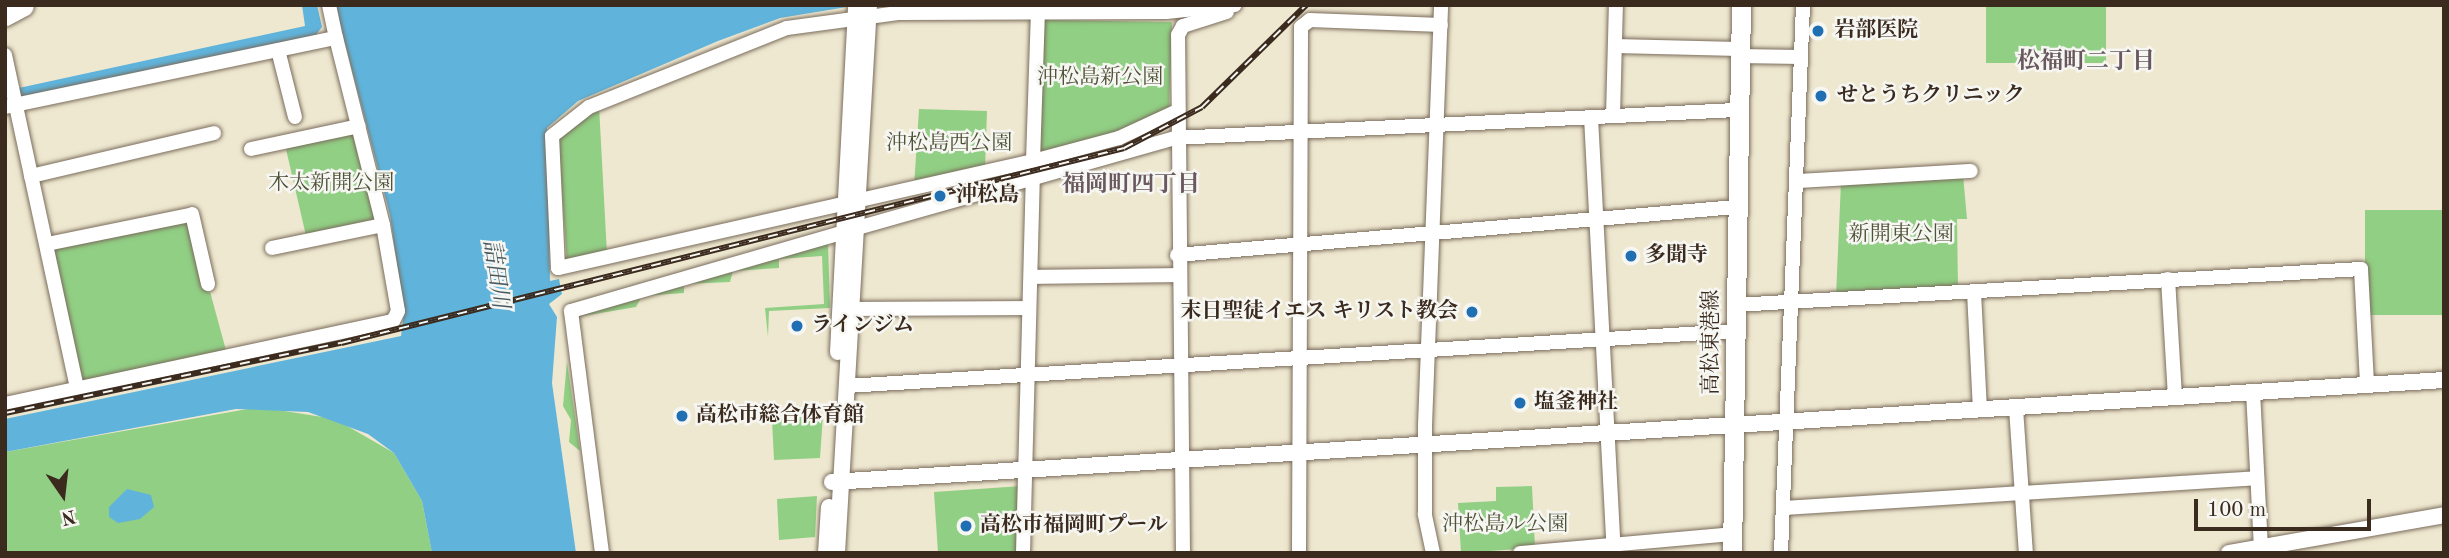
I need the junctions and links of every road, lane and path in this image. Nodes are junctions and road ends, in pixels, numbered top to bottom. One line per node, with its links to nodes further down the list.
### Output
1 (22, 5): 10 (highway)
2 (329, 5): 12 (street)
3 (1441, 5): 11 (street)
4 (1616, 5): 13 (street)
5 (1741, 5): 15 (main road, 高松東港線)
6 (1803, 5): 17 (street)
7 (1232, 6): 9 (street); 20 (street)
8 (862, 10): 9 (street); 35 (street); 35 (street)
9 (1038, 13): 30 (street)
10 (5, 14)
11 (1441, 25): 24 (street); 26 (street)
12 (336, 38): 14 (street); 25 (street)
13 (1615, 46): 15 (street); 21 (street)
14 (278, 50): 18 (street); 22 (street)
15 (1739, 52): 17 (street); 19 (main road, 高松東港線)
16 (5, 55): 18 (street)
17 (1801, 57): 34 (street)
18 (10, 106): 32 (street)
19 (1736, 110): 21 (street); 36 (main road, 高松東港線)
20 (1175, 112): 28 (street); 30 (street)
21 (1613, 116): 23 (street)
22 (295, 117)
23 (1591, 117): 24 (street); 37 (street)
24 (1437, 125): 26 (street); 40 (street)
25 (359, 126): 29 (street); 38 (street)
26 (1300, 131): 28 (street); 42 (street)
27 (215, 133): 32 (street)
28 (1175, 138): 33 (street); 44 (street)
29 (251, 149)
30 (1033, 161): 35 (street)
31 (1971, 171): 34 (street)
32 (31, 176): 41 (street)
33 (1033, 181): 39 (street); 46 (street)
34 (1797, 181): 50 (street)
35 (852, 206): 39 (street)
36 (1736, 207): 37 (street); 51 (main road, 高松東港線)
37 (1597, 218): 40 (street); 55 (street)
38 (383, 225): 43 (street); 63 (street)
39 (851, 230): 53 (street); 77 (street); 84 (street)
40 (1433, 232): 42 (street); 56 (street)
41 (47, 244): 48 (street); 63 (street)
42 (1298, 244): 44 (street); 57 (street)
43 (272, 248)
44 (1177, 255): 45 (street)
45 (1176, 275): 46 (street); 58 (street)
46 (1031, 277): 52 (street)
47 (2168, 279): 49 (street); 61 (street); 65 (street)
48 (208, 284)
49 (1974, 292): 50 (street); 68 (street)
50 (1793, 302): 51 (street); 69 (street)
51 (1735, 305): 54 (main road, 高松東港線)
52 (1029, 308): 53 (street); 59 (street)
53 (852, 309): 62 (street)
54 (1735, 331): 55 (street); 70 (main road, 高松東港線)
55 (1603, 337): 56 (street); 71 (street)
56 (1429, 348): 57 (street); 72 (street)
57 (1297, 356): 58 (street); 73 (street)
58 (1178, 364): 59 (street); 74 (street)
59 (1028, 374): 62 (street); 75 (street)
60 (2444, 380): 61 (street)
61 (2367, 385): 64 (street)
62 (847, 386): 77 (street)
63 (77, 389): 66 (street)
64 (2253, 391): 65 (street); 76 (street)
65 (2175, 397): 67 (street)
66 (5, 404)
67 (2016, 408): 68 (street); 78 (street)
68 (1980, 410): 69 (street)
69 (1788, 421): 70 (street); 79 (street)
70 (1735, 426): 71 (street); 81 (main road, 高松東港線)
71 (1607, 432): 72 (street); 83 (street)
72 (1425, 445): 73 (street); 90 (street)
73 (1297, 453): 74 (street); 89 (street)
74 (1180, 461): 75 (street); 88 (street)
75 (1025, 470): 77 (street); 87 (street)
76 (2257, 478): 78 (street); 82 (street)
77 (837, 482): 85 (street); 86 (street)
78 (2021, 493): 79 (street); 93 (street)
79 (1783, 508): 92 (street)
80 (2444, 515): 82 (street)
81 (1733, 543): 83 (street)
82 (2261, 547): 94 (street)
83 (1613, 548): 91 (street)
84 (603, 553)
85 (826, 553)
86 (837, 553)
87 (1023, 553)
88 (1183, 553)
89 (1300, 553)
90 (1433, 553)
91 (1520, 553)
92 (1781, 553)
93 (2026, 553)
94 (2229, 553)

